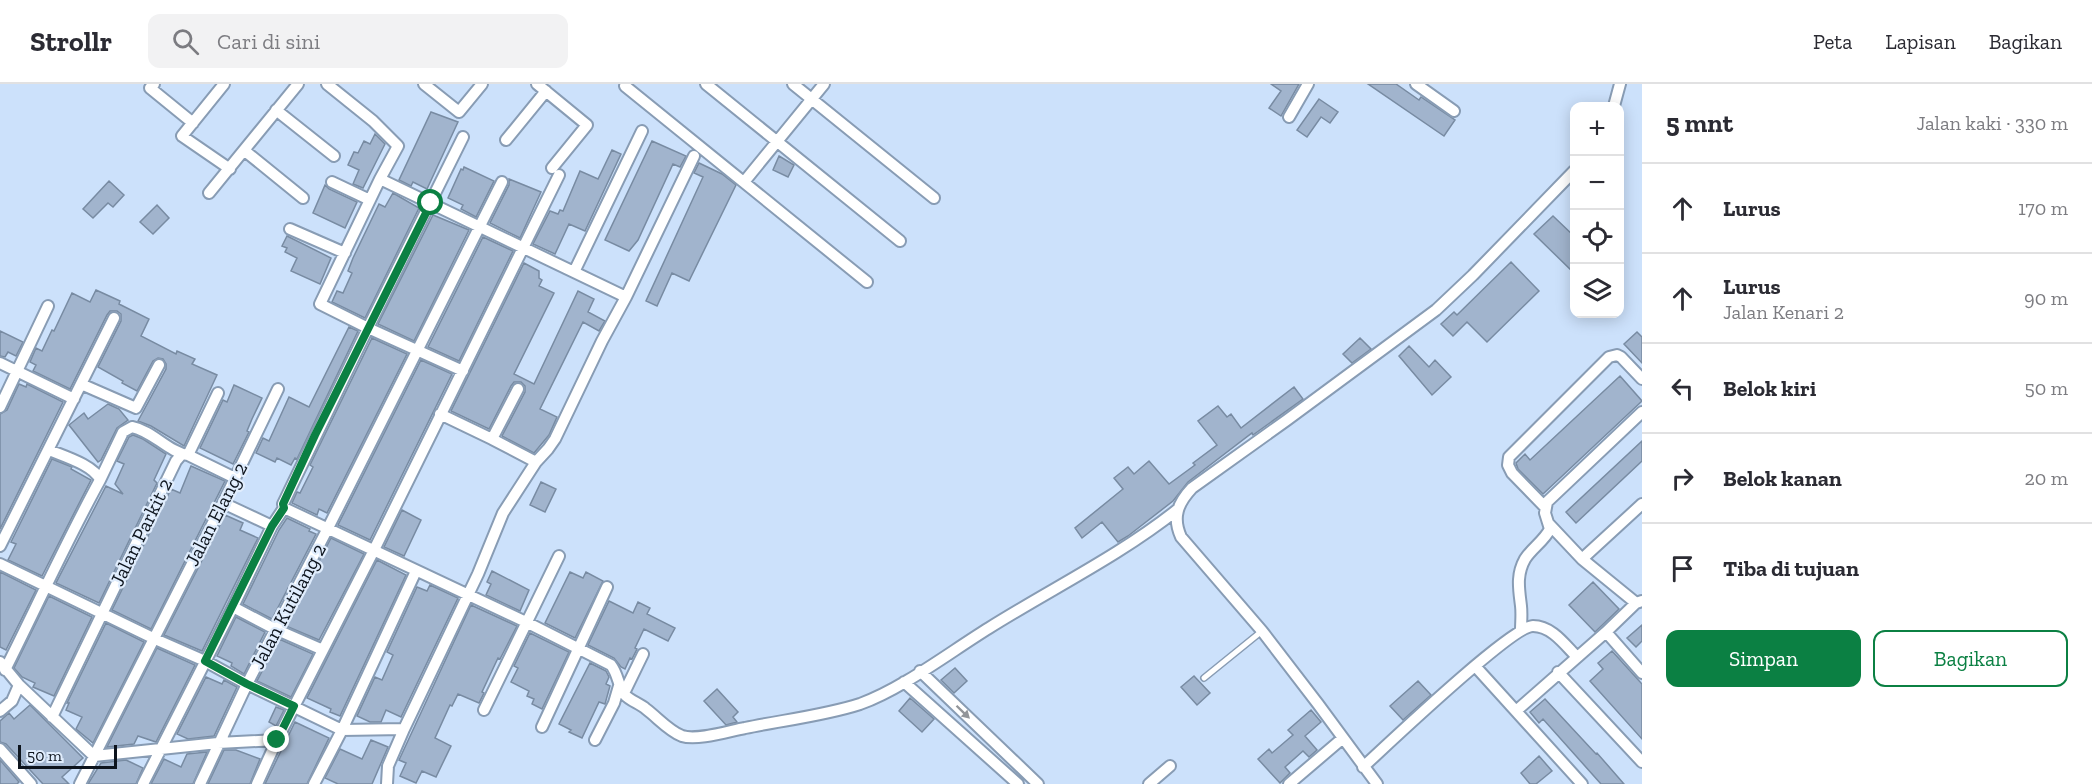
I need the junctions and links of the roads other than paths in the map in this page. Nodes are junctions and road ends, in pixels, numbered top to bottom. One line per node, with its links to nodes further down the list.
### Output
1 (154, 84): 21 (street)
2 (224, 84): 21 (street)
3 (298, 84): 18 (street)
4 (327, 84): 31 (street)
5 (424, 84): 6 (street)
6 (482, 84)
7 (537, 84): 15 (street)
8 (706, 84): 25 (street)
9 (793, 84): 16 (street)
10 (824, 84): 16 (street)
11 (1308, 84): 20 (street)
12 (1416, 84): 19 (street)
13 (1620, 84): 17 (street)
14 (626, 86): 34 (street)
15 (546, 92): 24 (street); 43 (street)
16 (811, 99): 25 (street); 37 (street)
17 (1615, 102)
18 (276, 110): 26 (street); 27 (street)
19 (1454, 111)
20 (1289, 117)
21 (193, 123): 29 (street)
22 (642, 131): 45 (street)
23 (463, 137): 39 (street)
24 (506, 140)
25 (777, 141): 34 (street); 42 (street)
26 (244, 151): 29 (street); 36 (street)
27 (334, 156)
28 (693, 156): 47 (street)
29 (230, 170): 35 (street)
30 (1570, 176): 75 (street)
31 (380, 179): 38 (street); 39 (street)
32 (332, 182): 38 (street)
33 (502, 182): 40 (street, Jalan Kutilang 2)
34 (744, 182): 46 (street)
35 (209, 193)
36 (303, 198)
37 (934, 198)
38 (370, 200): 44 (street)
39 (431, 203): 40 (street); 50 (street)
40 (480, 227): 43 (street); 51 (street, Jalan Kutilang 2)
41 (290, 229): 44 (street)
42 (900, 241)
43 (523, 248): 45 (street); 54 (street)
44 (345, 253): 50 (street)
45 (574, 272): 47 (street)
46 (867, 282)
47 (626, 297): 68 (street)
48 (48, 306): 55 (street)
49 (114, 318): 57 (street)
50 (368, 328): 51 (street); 74 (street)
51 (419, 350): 54 (street); 78 (street, Jalan Kutilang 2)
52 (0, 363): 55 (street)
53 (159, 365): 57 (street)
54 (463, 371): 64 (street)
55 (17, 372): 61 (street); 62 (street)
56 (1642, 379): 73 (street)
57 (81, 384): 61 (street)
58 (278, 389): 69 (street, Jalan Elang 2)
59 (518, 389): 65 (street)
60 (218, 393): 67 (street, Jalan Parkit 2)
61 (74, 399): 66 (street)
62 (0, 407)
63 (1642, 412): 73 (street)
64 (440, 414): 65 (street); 80 (street)
65 (492, 439): 68 (street)
66 (49, 450): 70 (street); 79 (street)
67 (185, 455): 69 (street); 70 (street); 90 (street, Jalan Parkit 2)
68 (536, 462): 87 (street)
69 (235, 478): 71 (street, Jalan Elang 2)
70 (100, 480): 85 (street)
71 (223, 503): 77 (street); 96 (street, Jalan Elang 2)
72 (1642, 504): 82 (street)
73 (1545, 507): 76 (street)
74 (284, 508): 77 (street); 78 (street)
75 (1177, 510): 94 (street); 104 (street)
76 (1549, 524): 82 (street); 93 (street)
77 (272, 526): 89 (street)
78 (328, 528): 80 (street); 92 (street, Jalan Kutilang 2)
79 (0, 546)
80 (374, 550): 84 (street); 98 (street)
81 (559, 556): 91 (street)
82 (1582, 559): 88 (street)
83 (0, 564): 85 (street)
84 (416, 571): 87 (street); 119 (street)
85 (47, 587): 90 (street); 103 (street)
86 (608, 587): 97 (street)
87 (468, 596): 91 (street); 118 (street)
88 (1639, 602): 95 (street)
89 (233, 607): 92 (street); 101 (street)
90 (102, 612): 96 (street); 116 (street, Jalan Parkit 2)
91 (526, 622): 97 (street); 113 (street)
92 (275, 629): 98 (street); 109 (street, Jalan Kutilang 2)
93 (1521, 630): 100 (street); 102 (street)
94 (1262, 631): 107 (lane); 120 (street)
95 (1606, 632): 100 (street); 106 (street)
96 (155, 639): 101 (street); 126 (street, Jalan Elang 2)
97 (578, 648): 111 (street); 117 (street)
98 (323, 650): 112 (street)
99 (644, 654): 111 (street)
100 (1577, 657): 105 (street)
101 (205, 661): 109 (street); 125 (street)
102 (1475, 666): 115 (street); 129 (street)
103 (2, 667): 110 (street)
104 (920, 671): 108 (street); 130 (street, one-way to 130)
105 (1558, 672): 115 (street); 127 (street)
106 (1642, 673)
107 (1204, 678)
108 (904, 682): 111 (street); 131 (street)
109 (247, 684): 112 (street); 123 (street, Jalan Kutilang 2)
110 (19, 685): 114 (street); 116 (street)
111 (621, 690): 122 (street)
112 (294, 706): 119 (street); 121 (street)
113 (484, 710)
114 (0, 711)
115 (1516, 711): 143 (street)
116 (52, 717): 126 (street)
117 (542, 727)
118 (404, 729): 119 (street); 138 (street)
119 (342, 730): 137 (street)
120 (1343, 738): 129 (street); 141 (street)
121 (277, 740): 123 (street); 136 (street)
122 (595, 740)
123 (219, 743): 125 (street); 135 (street, Jalan Kutilang 2)
124 (0, 749): 132 (street)
125 (160, 750): 126 (street); 134 (street)
126 (94, 756): 133 (street, Jalan Elang 2)
127 (1642, 762)
128 (1170, 766): 140 (street)
129 (1363, 766): 142 (street)
130 (1028, 774): 131 (street); 139 (street)
131 (1017, 783)
132 (32, 784)
133 (80, 784)
134 (143, 784)
135 (200, 784)
136 (257, 784)
137 (314, 784)
138 (387, 784)
139 (1038, 784)
140 (1149, 784)
141 (1289, 784)
142 (1377, 784)
143 (1582, 784)

